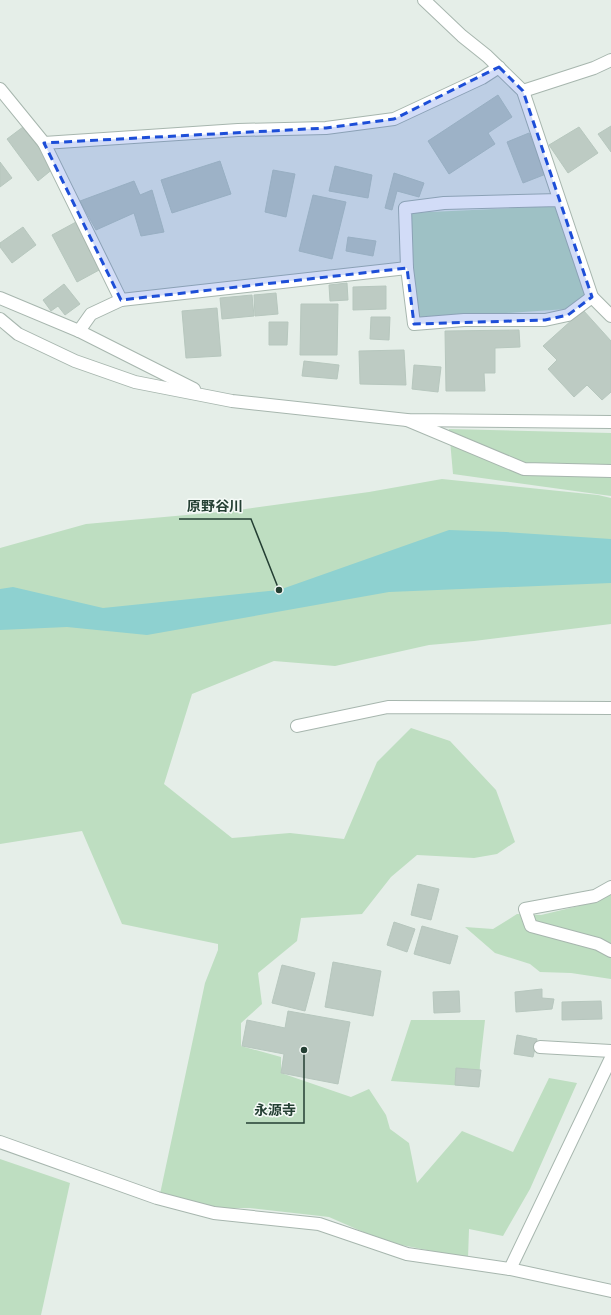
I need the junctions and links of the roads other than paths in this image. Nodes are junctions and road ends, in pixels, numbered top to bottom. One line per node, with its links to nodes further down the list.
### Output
1 (424, 0): 3 (street)
2 (611, 60): 5 (street)
3 (499, 67): 5 (street); 6 (street)
4 (0, 89): 6 (street)
5 (523, 90): 7 (street)
6 (44, 143): 11 (street)
7 (559, 200): 8 (street); 10 (street)
8 (407, 268): 10 (street); 11 (street)
9 (0, 298): 14 (street)
10 (592, 298): 12 (street)
11 (121, 300): 14 (street)
12 (611, 316)
13 (0, 319): 15 (street)
14 (79, 331): 15 (street)
15 (209, 397): 16 (street)
16 (407, 420): 17 (street); 18 (street)
17 (611, 422)
18 (611, 471)
19 (583, 708): 20 (street); 21 (street); 22 (street)
20 (611, 708)
21 (611, 716)
22 (297, 726)
23 (611, 887): 24 (street)
24 (611, 951)
25 (540, 1046): 26 (street)
26 (611, 1052)
27 (611, 1058): 29 (street)
28 (0, 1142): 29 (street)
29 (510, 1269): 30 (street)
30 (611, 1291)

